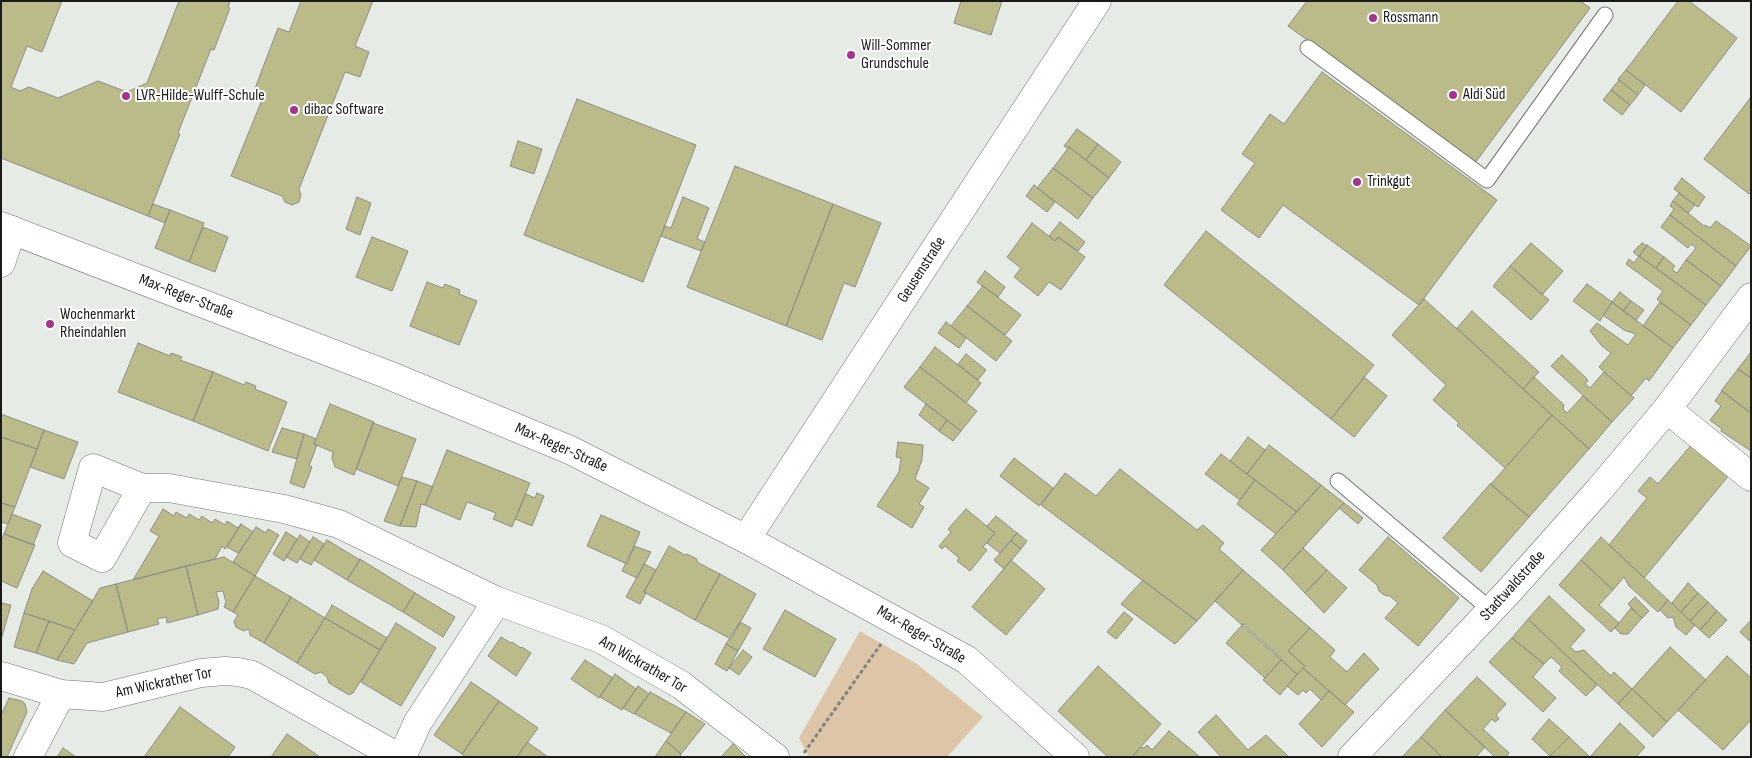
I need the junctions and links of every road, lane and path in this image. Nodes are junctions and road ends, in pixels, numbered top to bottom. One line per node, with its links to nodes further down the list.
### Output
1 (1098, 1): 11 (street, Geusenstraße)
2 (1605, 16): 3 (lane)
3 (1308, 48)
4 (7, 228): 5 (street); 11 (street, Max-Reger-Straße)
5 (1, 263)
6 (1751, 297): 7 (street, Stadtwaldstraße)
7 (1667, 409): 8 (street); 13 (street, Stadtwaldstraße)
8 (1751, 478)
9 (1338, 481): 13 (lane)
10 (142, 488): 12 (street, Am Wickrather Tor)
11 (746, 539): 14 (street, Max-Reger-Straße)
12 (497, 601): 19 (street); 20 (street, Am Wickrather Tor)
13 (1492, 610): 23 (street, Stadtwaldstraße)
14 (897, 621): 21 (path); 22 (street, Max-Reger-Straße)
15 (1, 676): 16 (street, Am Wickrather Tor)
16 (61, 694): 17 (street); 18 (street, Am Wickrather Tor)
17 (28, 757)
18 (398, 757)
19 (402, 757)
20 (775, 757)
21 (801, 757)
22 (1075, 757)
23 (1352, 757)

